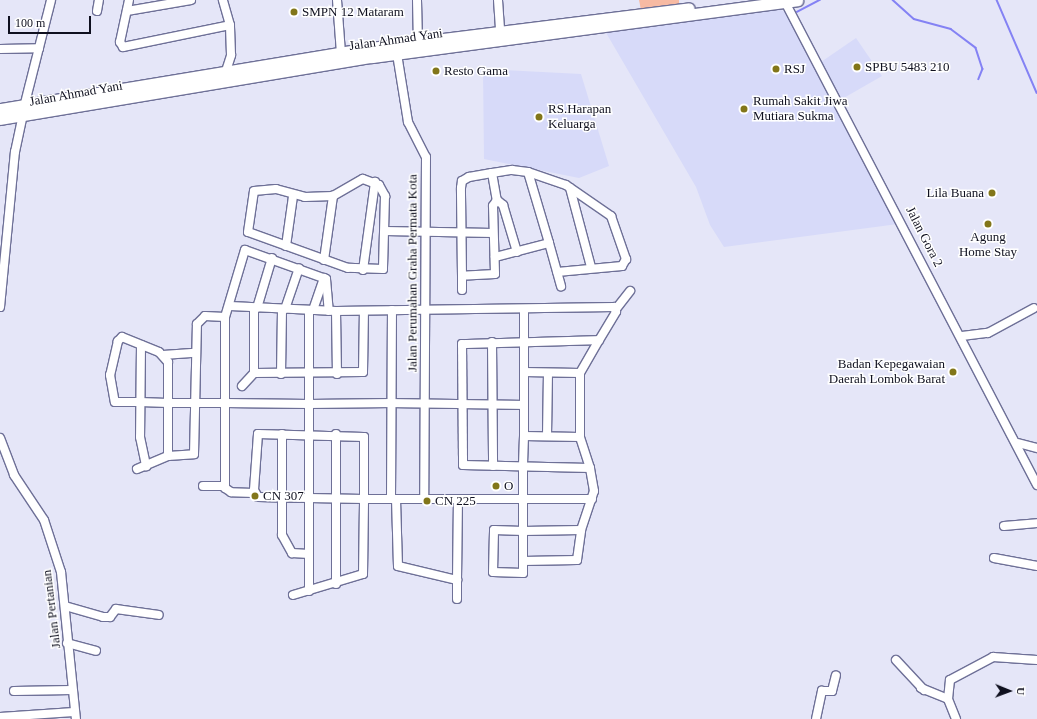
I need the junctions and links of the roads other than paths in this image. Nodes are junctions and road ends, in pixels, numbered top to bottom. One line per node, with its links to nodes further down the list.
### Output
1 (51, 0): 16 (street)
2 (99, 0): 11 (street)
3 (129, 0): 12 (street)
4 (190, 0): 12 (street)
5 (223, 0): 13 (street)
6 (337, 0): 18 (street)
7 (417, 0): 15 (street)
8 (498, 0): 14 (street)
9 (757, 0): 14 (highway)
10 (789, 1): 14 (highway, Jalan Ahmad Yani); 65 (street, Jalan Gora 2)
11 (97, 11)
12 (127, 11): 13 (street)
13 (230, 25): 22 (street)
14 (490, 37): 15 (highway); 20 (highway, Jalan Ahmad Yani)
15 (418, 43): 19 (highway)
16 (39, 48): 17 (street); 24 (street)
17 (0, 49)
18 (341, 53): 19 (highway); 21 (highway)
19 (371, 53): 20 (highway, Jalan Ahmad Yani); 21 (highway, Jalan Ahmad Yani)
20 (397, 54): 34 (street, Jalan Perumahan Graha Permata Kota)
21 (244, 72): 22 (highway, Jalan Ahmad Yani)
22 (227, 77): 24 (highway, Jalan Ahmad Yani)
23 (0, 109): 24 (highway)
24 (23, 112): 25 (highway, Jalan Ahmad Yani); 53 (street)
25 (0, 119)
26 (528, 172): 27 (street); 29 (street); 37 (street)
27 (492, 173): 32 (street); 35 (street)
28 (375, 182): 31 (street); 33 (street); 45 (street)
29 (570, 188): 43 (street); 43 (street)
30 (293, 196): 31 (street); 38 (street); 38 (street)
31 (333, 196): 42 (street)
32 (497, 200): 36 (street); 39 (street)
33 (385, 231): 34 (street); 45 (street)
34 (425, 232): 35 (street); 60 (street, Jalan Perumahan Graha Permata Kota)
35 (462, 233): 36 (street); 47 (street)
36 (493, 233): 40 (street)
37 (549, 243): 39 (street); 46 (street)
38 (286, 246): 42 (street)
39 (517, 252): 40 (street)
40 (495, 257): 47 (street)
41 (272, 258): 44 (street); 52 (street); 54 (street)
42 (324, 260): 45 (street)
43 (591, 267): 46 (street)
44 (299, 268): 48 (street); 56 (street)
45 (363, 270)
46 (557, 272): 49 (street)
47 (462, 276): 50 (street)
48 (324, 278): 58 (street); 61 (street)
49 (561, 286)
50 (462, 290)
51 (630, 291): 57 (street)
52 (230, 306): 54 (street); 64 (street)
53 (0, 307)
54 (255, 308): 56 (street); 73 (street)
55 (1034, 308): 65 (street)
56 (284, 309): 58 (street); 76 (street)
57 (616, 309): 63 (street); 66 (street)
58 (311, 310): 61 (street); 77 (street)
59 (392, 310): 60 (street); 62 (street); 84 (street)
60 (425, 310): 63 (street); 86 (street, Jalan Perumahan Graha Permata Kota)
61 (332, 311): 62 (street); 78 (street)
62 (364, 311): 78 (street)
63 (524, 311): 68 (street)
64 (225, 317): 70 (street); 83 (street)
65 (962, 336): 97 (street, Jalan Gora 2)
66 (600, 340): 68 (street); 75 (street)
67 (492, 342): 68 (street); 87 (street); 88 (street)
68 (524, 342): 72 (street)
69 (141, 345): 71 (street); 80 (street); 80 (street)
70 (195, 353): 71 (street); 82 (street)
71 (164, 355): 81 (street)
72 (524, 372): 74 (street); 89 (street)
73 (254, 373): 76 (street); 79 (street)
74 (548, 373): 75 (street); 94 (street)
75 (580, 373): 95 (street)
76 (281, 374): 77 (street)
77 (309, 374): 78 (street); 85 (street)
78 (337, 374)
79 (242, 386)
80 (140, 402): 81 (street); 100 (street)
81 (168, 403): 82 (street); 99 (street)
82 (195, 403): 83 (street); 99 (street)
83 (225, 403): 85 (street); 107 (street)
84 (392, 403): 85 (street); 86 (street); 114 (street)
85 (309, 404): 91 (street)
86 (425, 404): 87 (street); 112 (street, Jalan Perumahan Graha Permata Kota)
87 (461, 404): 88 (street); 101 (street)
88 (493, 405): 89 (street); 101 (street)
89 (523, 405): 93 (street)
90 (282, 434): 91 (street); 108 (street); 109 (street)
91 (309, 434): 92 (street); 110 (street)
92 (336, 434): 111 (street); 113 (street)
93 (524, 436): 94 (street); 102 (street)
94 (547, 436): 95 (street)
95 (580, 436): 103 (street)
96 (0, 438): 131 (street, Jalan Pertanian)
97 (1018, 443): 98 (street); 105 (street, Jalan Gora 2)
98 (1037, 448)
99 (168, 456): 100 (street)
100 (146, 466): 104 (street)
101 (493, 466): 102 (street)
102 (523, 467): 103 (street); 116 (street)
103 (590, 468): 117 (street)
104 (137, 469)
105 (1037, 485)
106 (203, 486): 107 (street)
107 (225, 486): 108 (street)
108 (254, 493): 109 (street)
109 (282, 498): 110 (street); 122 (street)
110 (309, 498): 111 (street); 122 (street)
111 (337, 498): 113 (street); 127 (street)
112 (424, 498): 114 (street); 115 (street)
113 (364, 499): 114 (street); 127 (street)
114 (394, 499): 126 (street)
115 (458, 499): 116 (street); 126 (street)
116 (523, 499): 117 (street); 121 (street)
117 (592, 499): 120 (street)
118 (1037, 523): 119 (street)
119 (1004, 526)
120 (581, 530): 121 (street); 124 (street)
121 (523, 531): 124 (street); 124 (street)
122 (309, 554): 128 (street)
123 (994, 558): 125 (street)
124 (523, 561)
125 (1037, 566)
126 (457, 580): 130 (street)
127 (336, 584): 128 (street)
128 (309, 591): 129 (street)
129 (293, 595)
130 (457, 599)
131 (65, 606): 132 (street); 133 (street, Jalan Pertanian)
132 (159, 615)
133 (67, 643): 134 (street); 138 (street, Jalan Pertanian)
134 (96, 651)
135 (896, 660): 140 (street)
136 (1037, 660): 140 (street)
137 (836, 675): 143 (street)
138 (72, 690): 139 (street); 141 (street, Jalan Pertanian)
139 (14, 691)
140 (948, 699): 144 (street)
141 (75, 716): 142 (street)
142 (0, 717)
143 (816, 719)
144 (956, 719)

